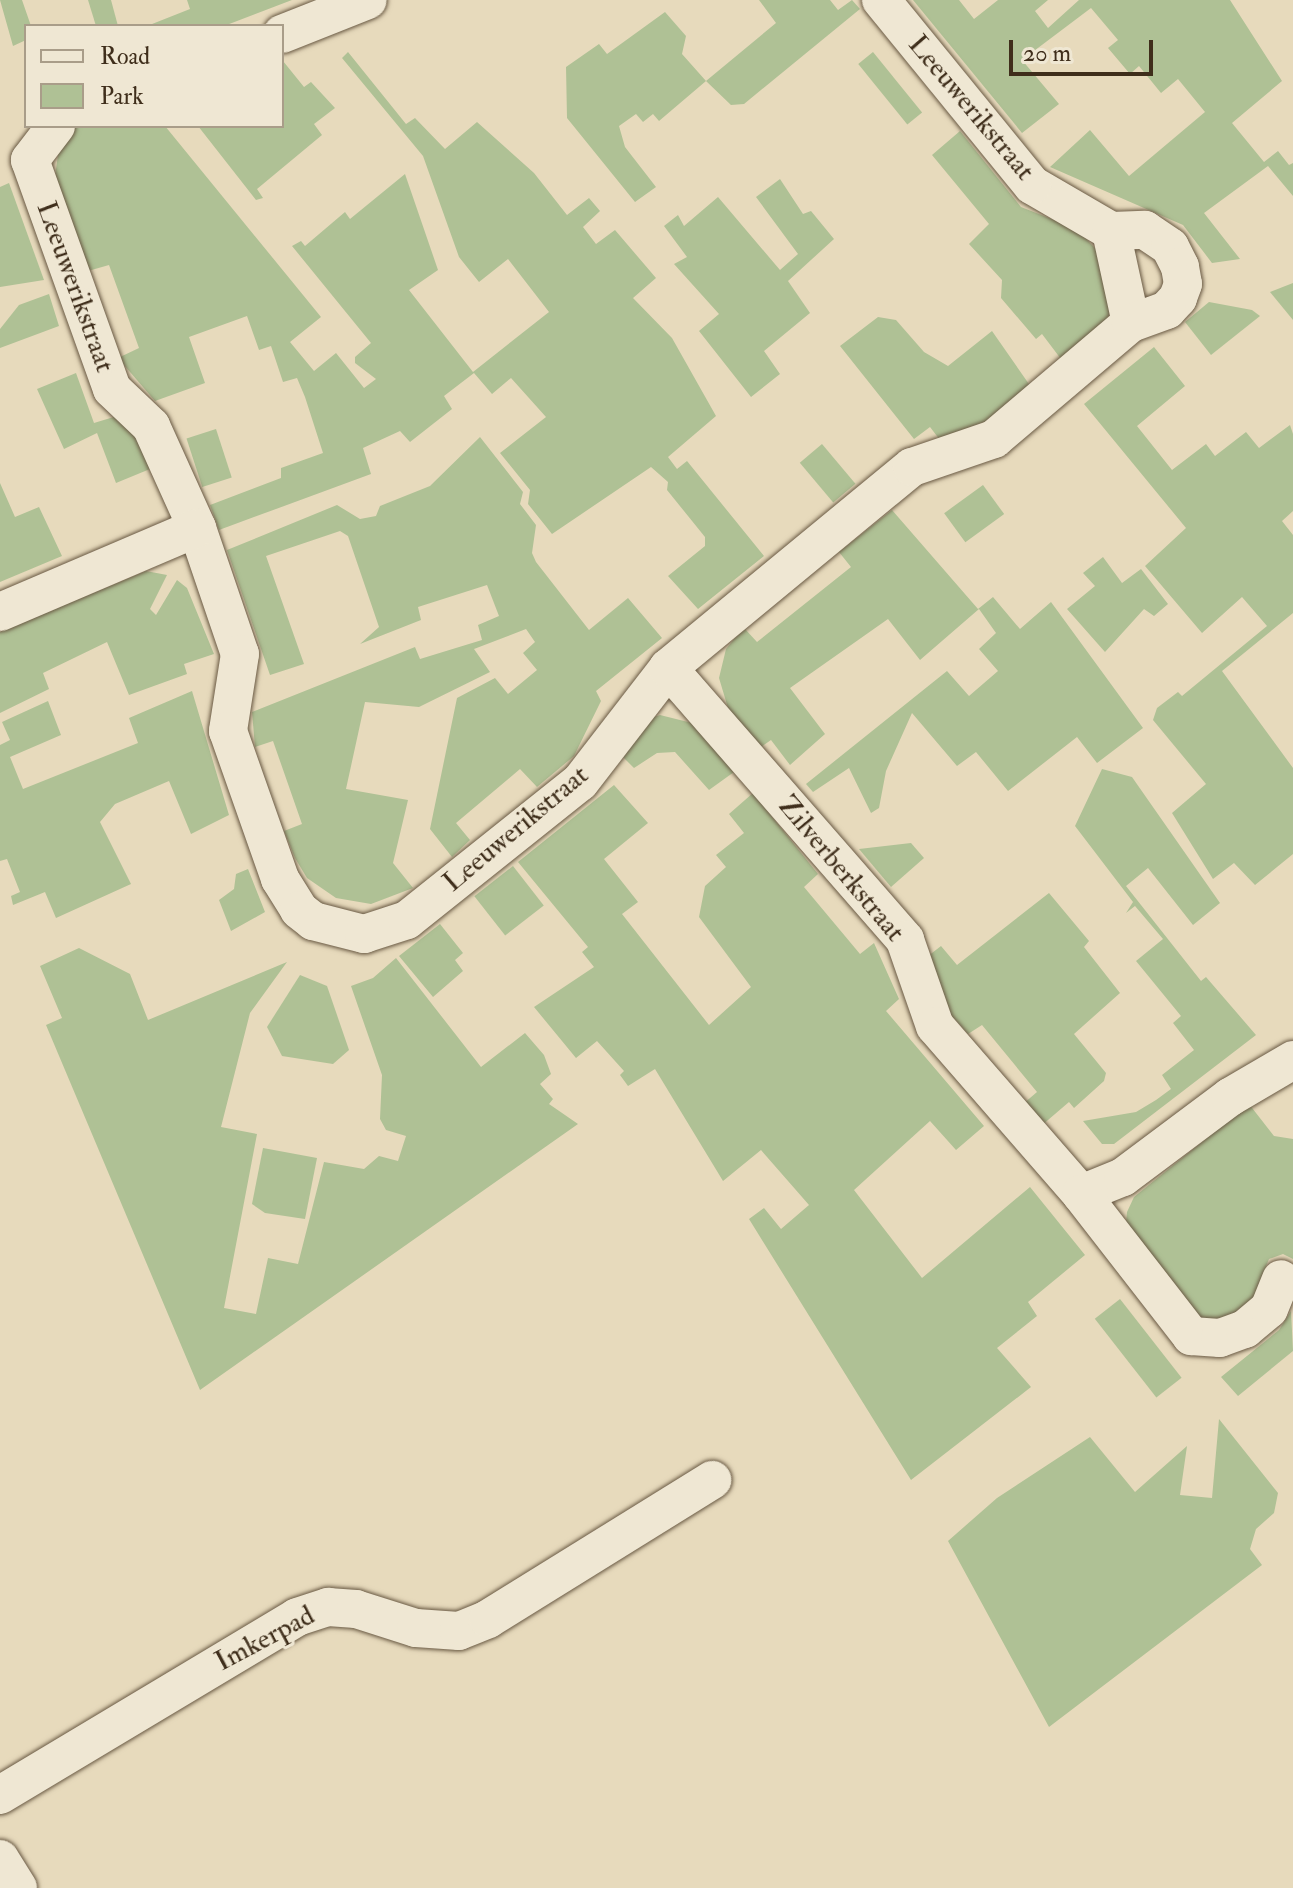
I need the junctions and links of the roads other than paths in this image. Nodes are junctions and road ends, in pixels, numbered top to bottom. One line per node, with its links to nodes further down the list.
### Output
1 (368, 0): 3 (street)
2 (881, 0): 5 (street, Leeuwerikstraat)
3 (284, 33)
4 (54, 128): 7 (street, Leeuwerikstraat)
5 (1111, 231): 6 (street); 6 (street, Leeuwerikstraat)
6 (1131, 323): 9 (street, Leeuwerikstraat)
7 (197, 528): 8 (street); 9 (street, Leeuwerikstraat)
8 (0, 612)
9 (668, 668): 11 (street, Zilverberkstraat)
10 (1293, 1060): 11 (street)
11 (1081, 1194): 12 (street, Zilverberkstraat)
12 (1281, 1279)
13 (712, 1480): 14 (street, Imkerpad)
14 (0, 1795)
15 (0, 1859): 16 (street)
16 (18, 1888)

